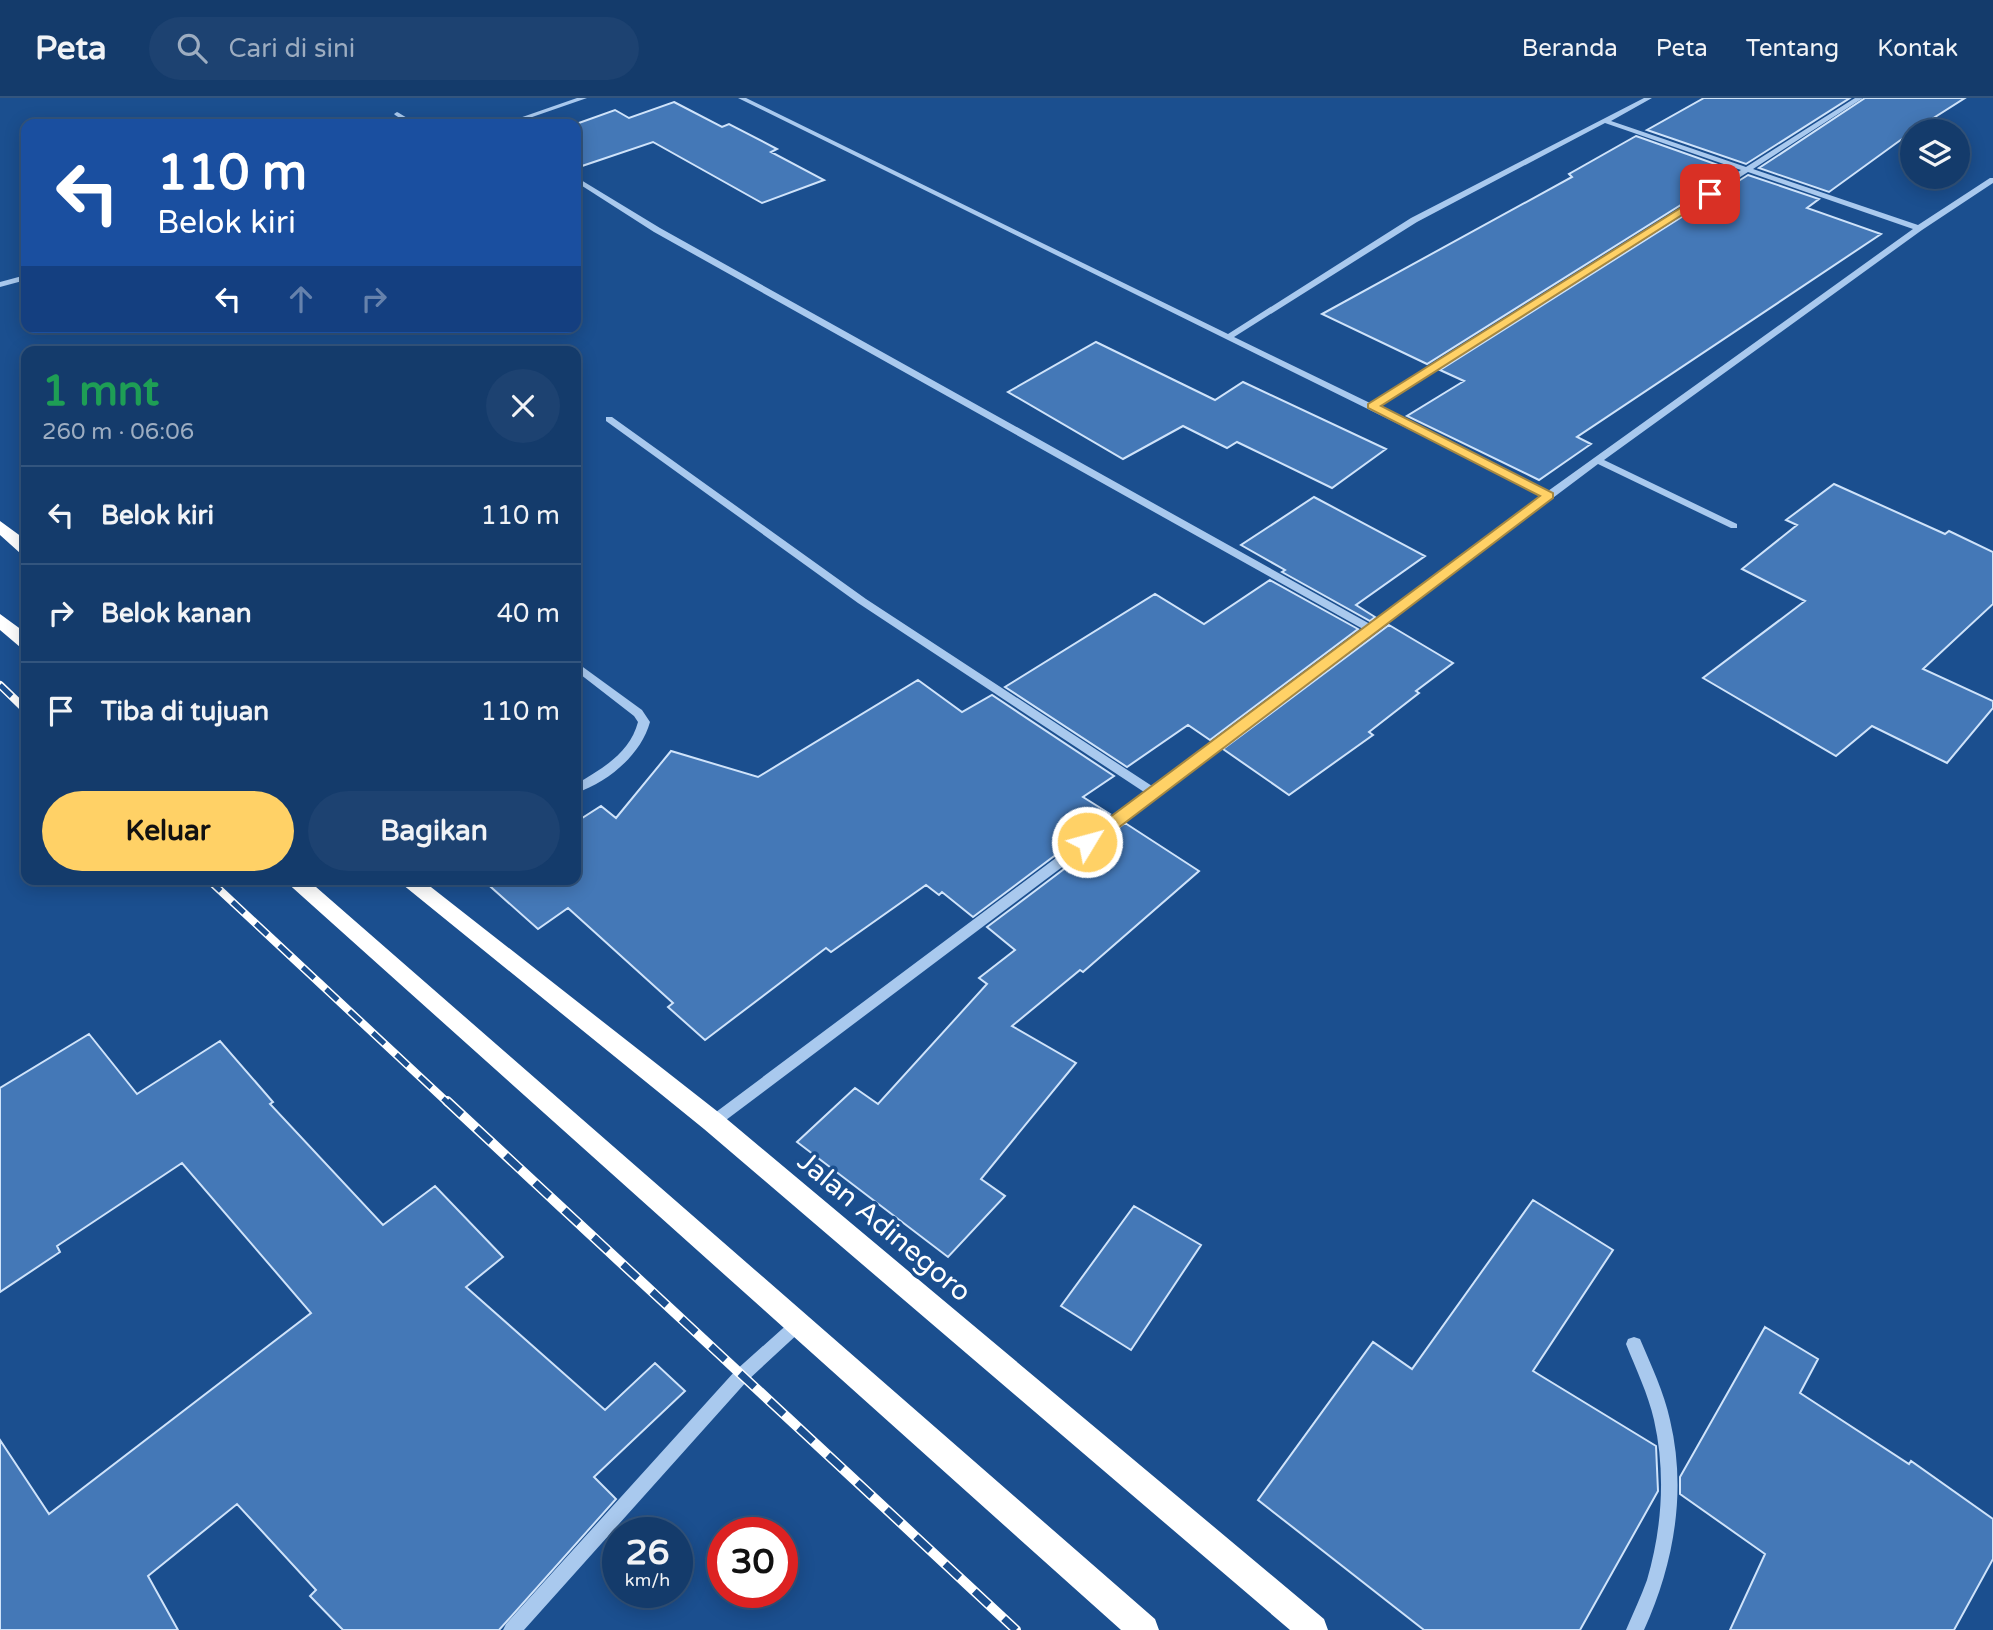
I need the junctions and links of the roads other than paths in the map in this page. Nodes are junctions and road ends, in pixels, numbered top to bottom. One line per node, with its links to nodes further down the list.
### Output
1 (584, 98): 7 (street)
2 (741, 98): 15 (street)
3 (1649, 98): 8 (street)
4 (1860, 98): 9 (street)
5 (397, 114): 6 (street)
6 (405, 119)
7 (521, 119)
8 (1608, 122): 9 (street); 15 (street)
9 (1748, 170): 12 (street); 16 (street)
10 (1993, 180): 12 (street)
11 (581, 182): 24 (street)
12 (1919, 228): 18 (street)
13 (21, 279): 14 (street)
14 (0, 285)
15 (1228, 337): 16 (street)
16 (1372, 406): 19 (street)
17 (609, 419): 28 (street)
18 (1598, 461): 19 (street); 21 (street)
19 (1549, 495): 24 (street)
20 (0, 526): 22 (highway)
21 (1734, 526)
22 (21, 545)
23 (0, 620): 25 (highway)
24 (1372, 630): 28 (street)
25 (21, 639)
26 (581, 670): 27 (street)
27 (581, 786)
28 (1154, 793): 31 (street)
29 (300, 885): 32 (highway)
30 (413, 885): 31 (highway, Jalan Adinegoro)
31 (713, 1122): 36 (highway, Jalan Adinegoro)
32 (796, 1326): 34 (street); 35 (highway)
33 (1634, 1344): 37 (street)
34 (512, 1630)
35 (1144, 1630)
36 (1313, 1630)
37 (1635, 1630)

